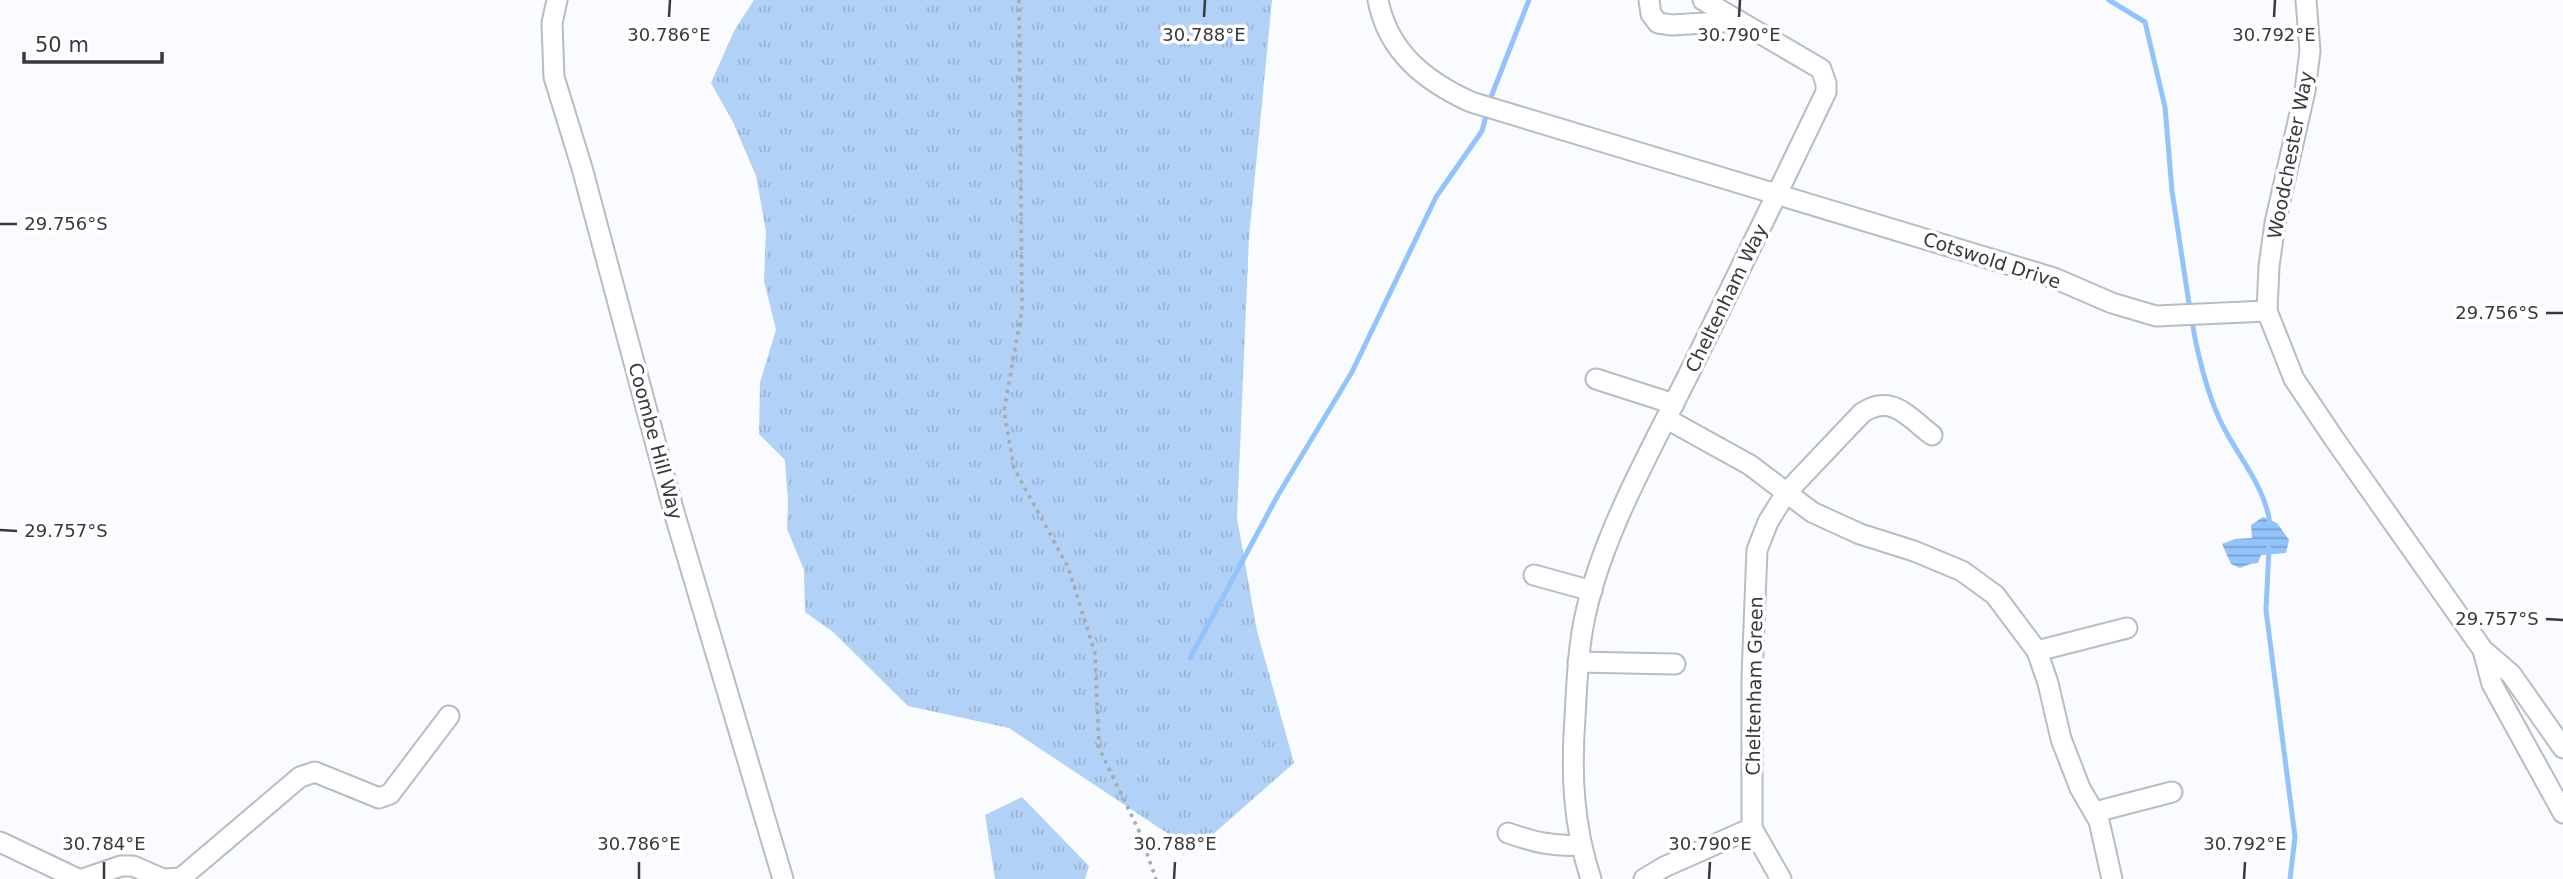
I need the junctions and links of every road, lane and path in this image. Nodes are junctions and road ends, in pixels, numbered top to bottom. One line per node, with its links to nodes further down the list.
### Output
1 (557, 0): 33 (street, Coombe Hill Way)
2 (1018, 0): 34 (path)
3 (1378, 0): 8 (street, Cotswold Drive)
4 (1649, 0): 7 (street)
5 (1703, 0): 7 (street, Cheltenham Way)
6 (2306, 0): 9 (street, Woodchester Way)
7 (1740, 21): 8 (street, Cheltenham Way)
8 (1778, 193): 9 (street, Cotswold Drive); 11 (street, Cheltenham Way)
9 (2267, 311): 17 (street)
10 (1596, 379): 11 (street)
11 (1671, 411): 13 (street); 15 (street, Cheltenham Way)
12 (1932, 435): 13 (street, Cheltenham Green)
13 (1786, 493): 18 (street); 28 (street, Cheltenham Green)
14 (1534, 575): 15 (street)
15 (1592, 591): 19 (street, Cheltenham Way)
16 (2127, 628): 18 (street)
17 (2483, 650): 21 (street); 23 (street)
18 (2037, 651): 26 (street)
19 (1578, 662): 20 (street); 31 (street, Cheltenham Way)
20 (1675, 664)
21 (2538, 709): 23 (street); 24 (street)
22 (449, 716): 32 (street)
23 (2513, 725): 27 (street)
24 (2563, 748)
25 (2172, 792): 26 (street)
26 (2095, 812): 38 (street)
27 (2563, 813)
28 (1752, 828): 36 (street); 37 (street, Cheltenham Green)
29 (1508, 833): 31 (street)
30 (0, 842): 32 (street)
31 (1581, 845): 35 (street, Cheltenham Way)
32 (80, 879)
33 (783, 879)
34 (1156, 879)
35 (1591, 879)
36 (1644, 879)
37 (1781, 879)
38 (2112, 879)

